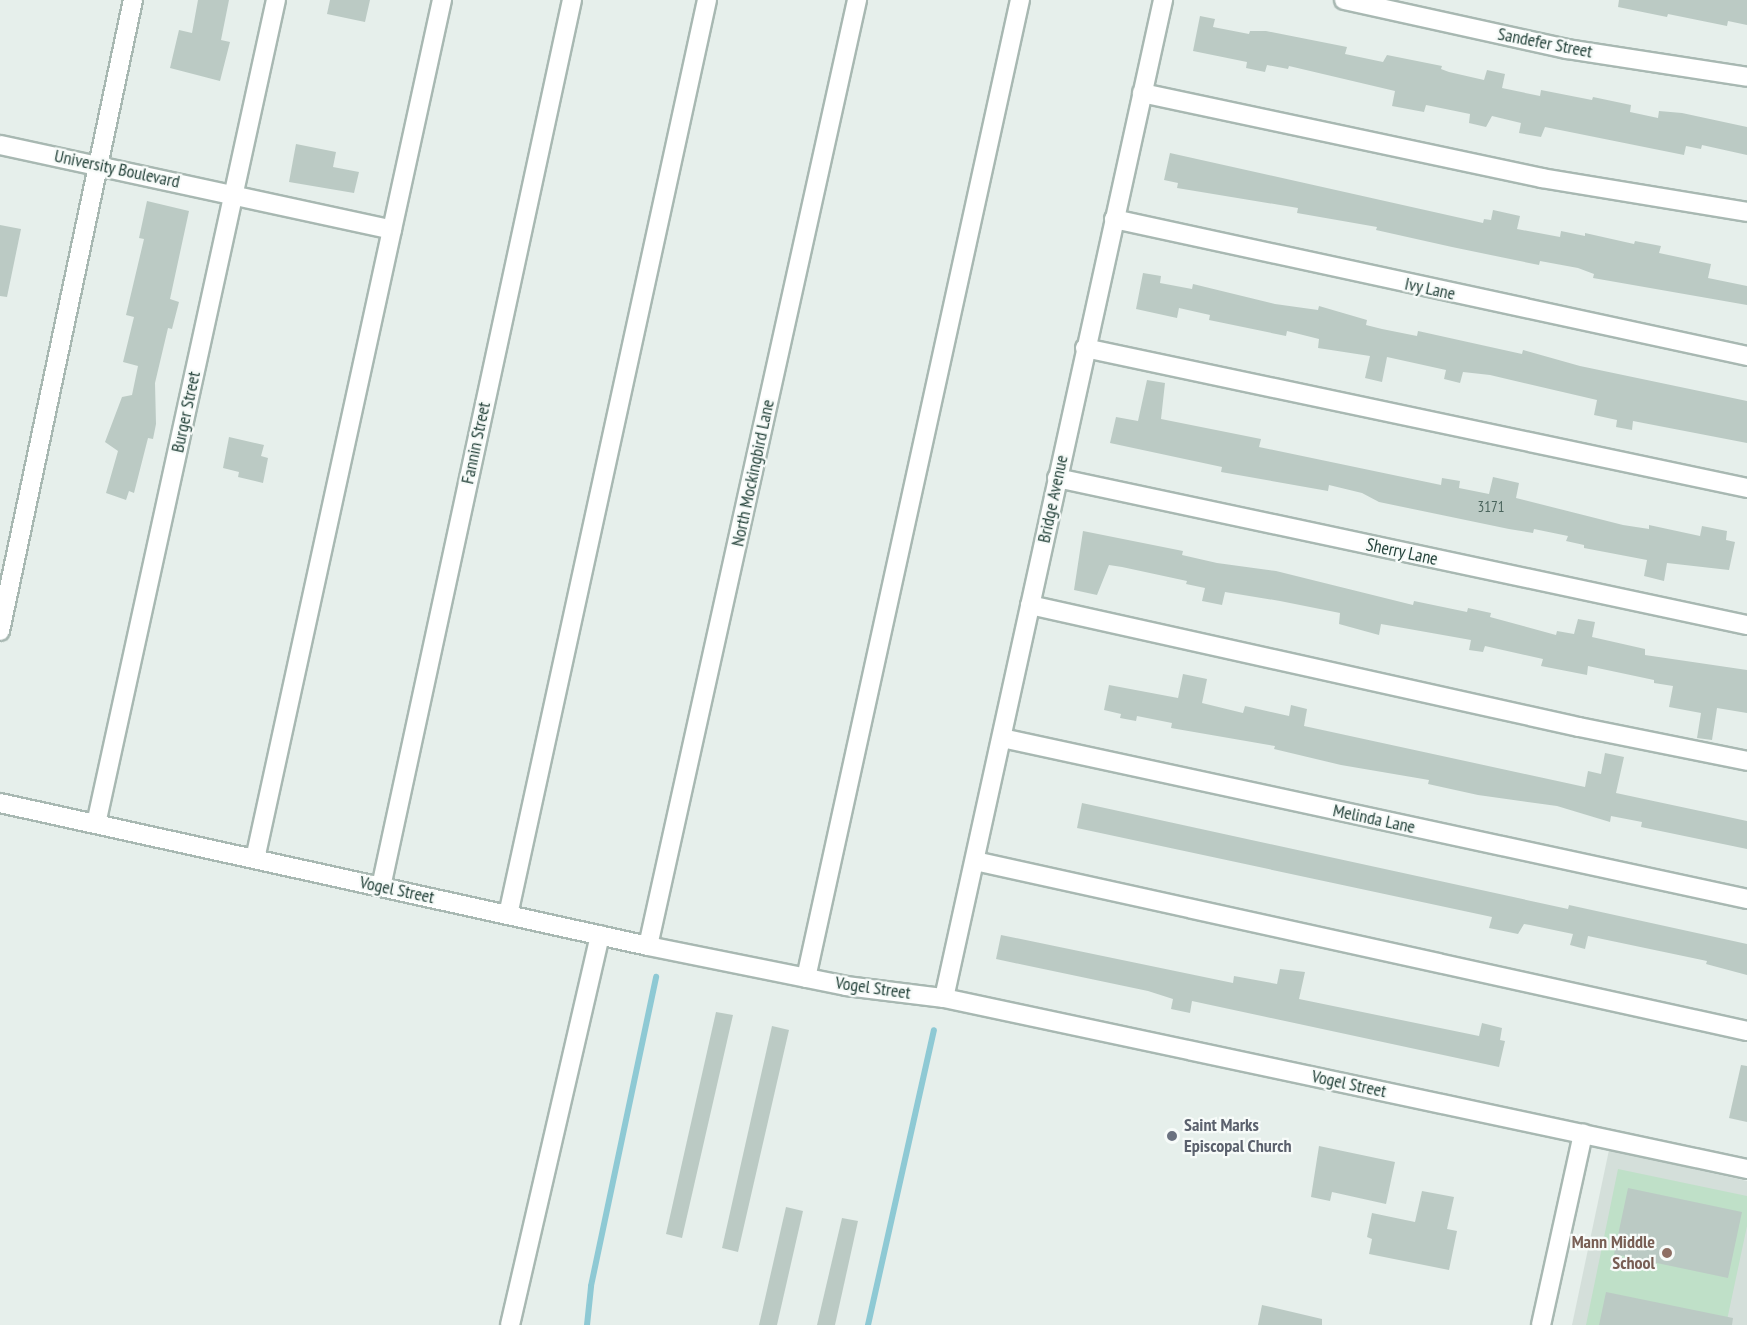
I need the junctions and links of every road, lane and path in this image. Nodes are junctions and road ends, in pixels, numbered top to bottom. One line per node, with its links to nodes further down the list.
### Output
1 (133, 0): 13 (street)
2 (276, 0): 14 (street, Burger Street)
3 (442, 0): 17 (street)
4 (572, 0): 31 (street, Fannin Street)
5 (707, 0): 33 (street)
6 (857, 0): 35 (street, North Mockingbird Lane)
7 (1020, 0): 36 (street)
8 (1162, 0): 11 (street, Bridge Avenue)
9 (1344, 0): 10 (street, Sandefer Street)
10 (1747, 77)
11 (1142, 93): 15 (street); 16 (street, Bridge Avenue)
12 (0, 144): 13 (street, University Boulevard)
13 (98, 165): 14 (street, University Boulevard); 24 (street)
14 (234, 194): 17 (street, University Boulevard); 28 (street, Burger Street)
15 (1747, 212)
16 (1114, 219): 18 (street, Bridge Avenue); 19 (street, Ivy Lane)
17 (392, 230): 29 (street)
18 (1085, 348): 20 (street, Bridge Avenue); 21 (street)
19 (1747, 356)
20 (1057, 478): 22 (street, Bridge Avenue); 23 (street, Sherry Lane)
21 (1747, 488)
22 (1030, 605): 25 (street, Bridge Avenue); 26 (street)
23 (1747, 625)
24 (0, 631)
25 (1002, 738): 30 (street, Bridge Avenue); 32 (street, Melinda Lane)
26 (1747, 760)
27 (0, 803): 28 (street, Vogel Street)
28 (96, 824): 29 (street, Vogel Street)
29 (255, 859): 31 (street, Vogel Street)
30 (975, 861): 37 (street, Bridge Avenue); 38 (street)
31 (381, 887): 33 (street, Vogel Street)
32 (1747, 899)
33 (508, 915): 34 (street, Vogel Street)
34 (600, 935): 35 (street, Vogel Street); 41 (street)
35 (648, 946): 36 (street, Vogel Street)
36 (806, 978): 37 (street, Vogel Street)
37 (944, 998): 39 (street, Vogel Street)
38 (1747, 1031)
39 (1583, 1134): 40 (street, Vogel Street); 42 (street)
40 (1747, 1169)
41 (510, 1325)
42 (1541, 1325)

